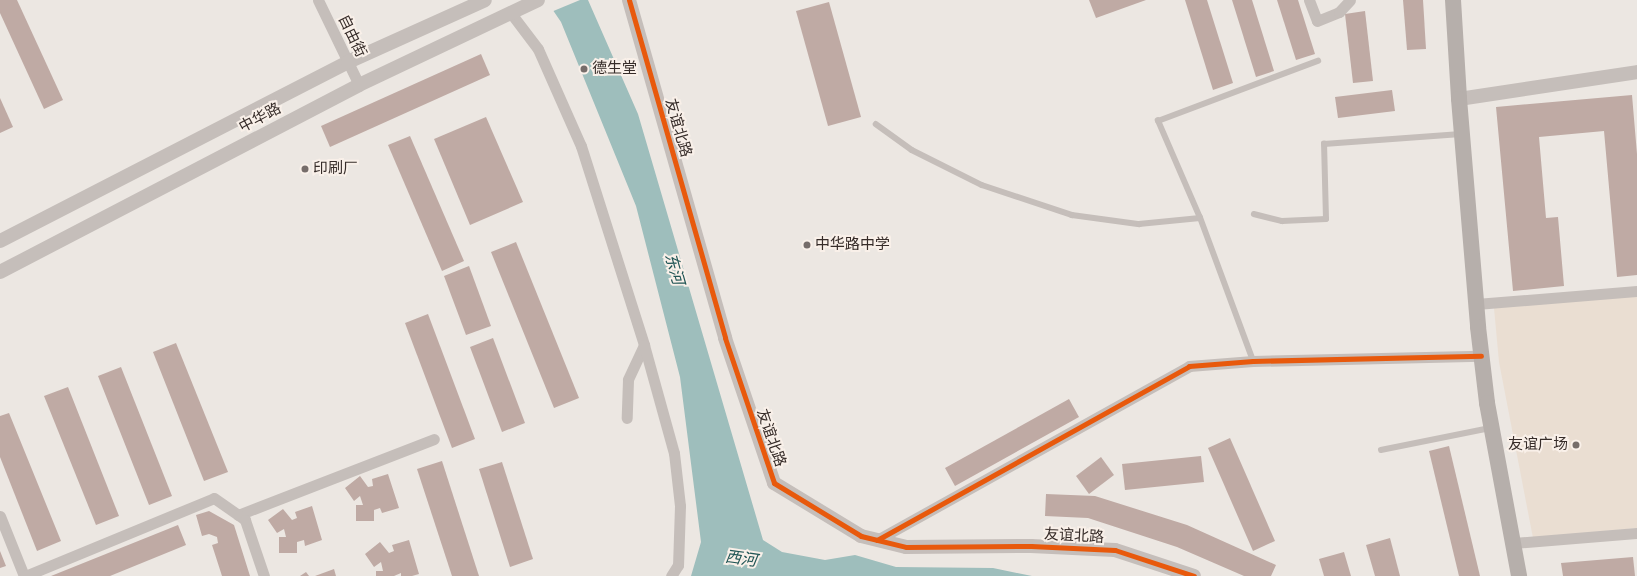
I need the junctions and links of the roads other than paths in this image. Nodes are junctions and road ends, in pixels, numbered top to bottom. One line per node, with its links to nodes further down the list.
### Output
1 (318, 0): 10 (street, 自由街)
2 (485, 0): 10 (street, 中华路)
3 (538, 0): 8 (street, 中华路)
4 (629, 0): 32 (street, 友谊北路)
5 (1309, 0): 6 (street)
6 (1350, 0)
7 (1453, 0): 13 (main road)
8 (514, 11): 12 (street, 中华路); 22 (street)
9 (1318, 61): 17 (lane)
10 (348, 62): 12 (street, 自由街); 18 (street, 中华路)
11 (1637, 72): 13 (street)
12 (359, 85): 19 (street, 中华路)
13 (1459, 99): 15 (main road)
14 (876, 124): 17 (lane)
15 (1462, 134): 16 (lane); 21 (main road)
16 (1254, 214)
17 (1200, 218): 24 (lane)
18 (0, 241)
19 (0, 272)
20 (1637, 291): 21 (street)
21 (1476, 304): 23 (main road)
22 (644, 345): 25 (street); 36 (street)
23 (1481, 356): 24 (street); 26 (main road)
24 (1253, 361): 32 (street)
25 (627, 418)
26 (1492, 428): 28 (lane); 33 (main road)
27 (434, 439): 29 (street)
28 (1381, 450)
29 (238, 515): 34 (street); 35 (street)
30 (0, 516): 34 (street)
31 (1637, 533): 33 (street)
32 (877, 540): 37 (street, 友谊北路)
33 (1513, 542): 38 (main road)
34 (25, 576)
35 (264, 576)
36 (671, 576)
37 (1194, 576)
38 (1519, 576)

